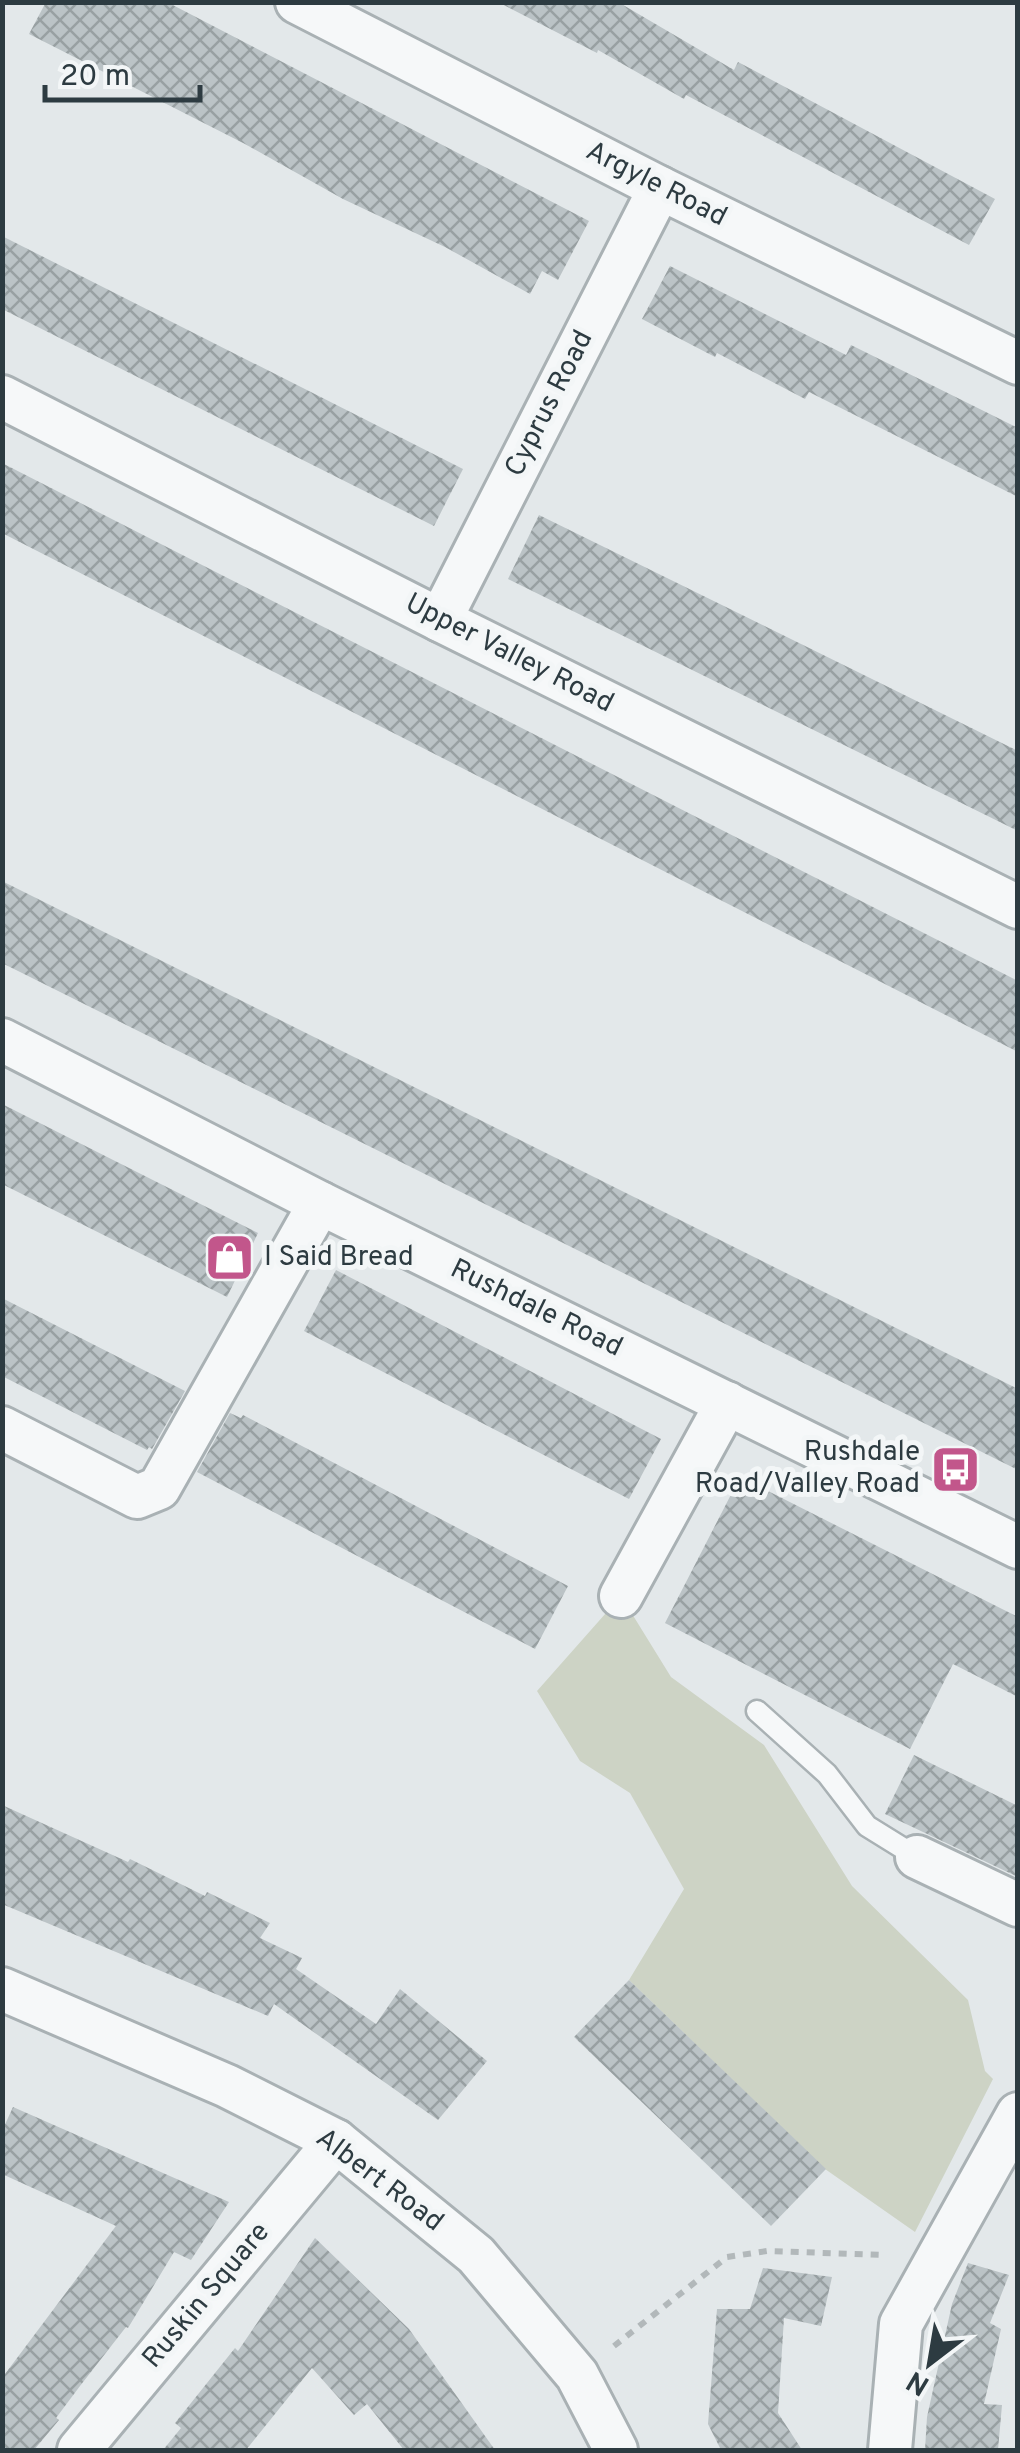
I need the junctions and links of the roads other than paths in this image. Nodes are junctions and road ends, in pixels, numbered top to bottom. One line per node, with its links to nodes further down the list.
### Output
1 (297, 2): 2 (street, Argyle Road)
2 (660, 188): 3 (street, Argyle Road); 5 (street, Cyprus Road)
3 (1018, 364)
4 (2, 397): 5 (street, Upper Valley Road)
5 (440, 620): 6 (street, Upper Valley Road)
6 (1018, 907)
7 (2, 1040): 8 (street, Rushdale Road)
8 (320, 1203): 9 (street, Rushdale Road); 10 (street)
9 (727, 1403): 11 (street, Rushdale Road); 12 (street)
10 (2, 1428)
11 (1018, 1547)
12 (621, 1596)
13 (757, 1711): 14 (lane)
14 (917, 1857): 15 (street)
15 (1018, 1906)
16 (2, 1988): 18 (street, Albert Road)
17 (1018, 2114): 21 (street)
18 (336, 2141): 19 (street, Ruskin Square); 20 (street, Albert Road)
19 (78, 2450)
20 (616, 2450)
21 (890, 2450)

